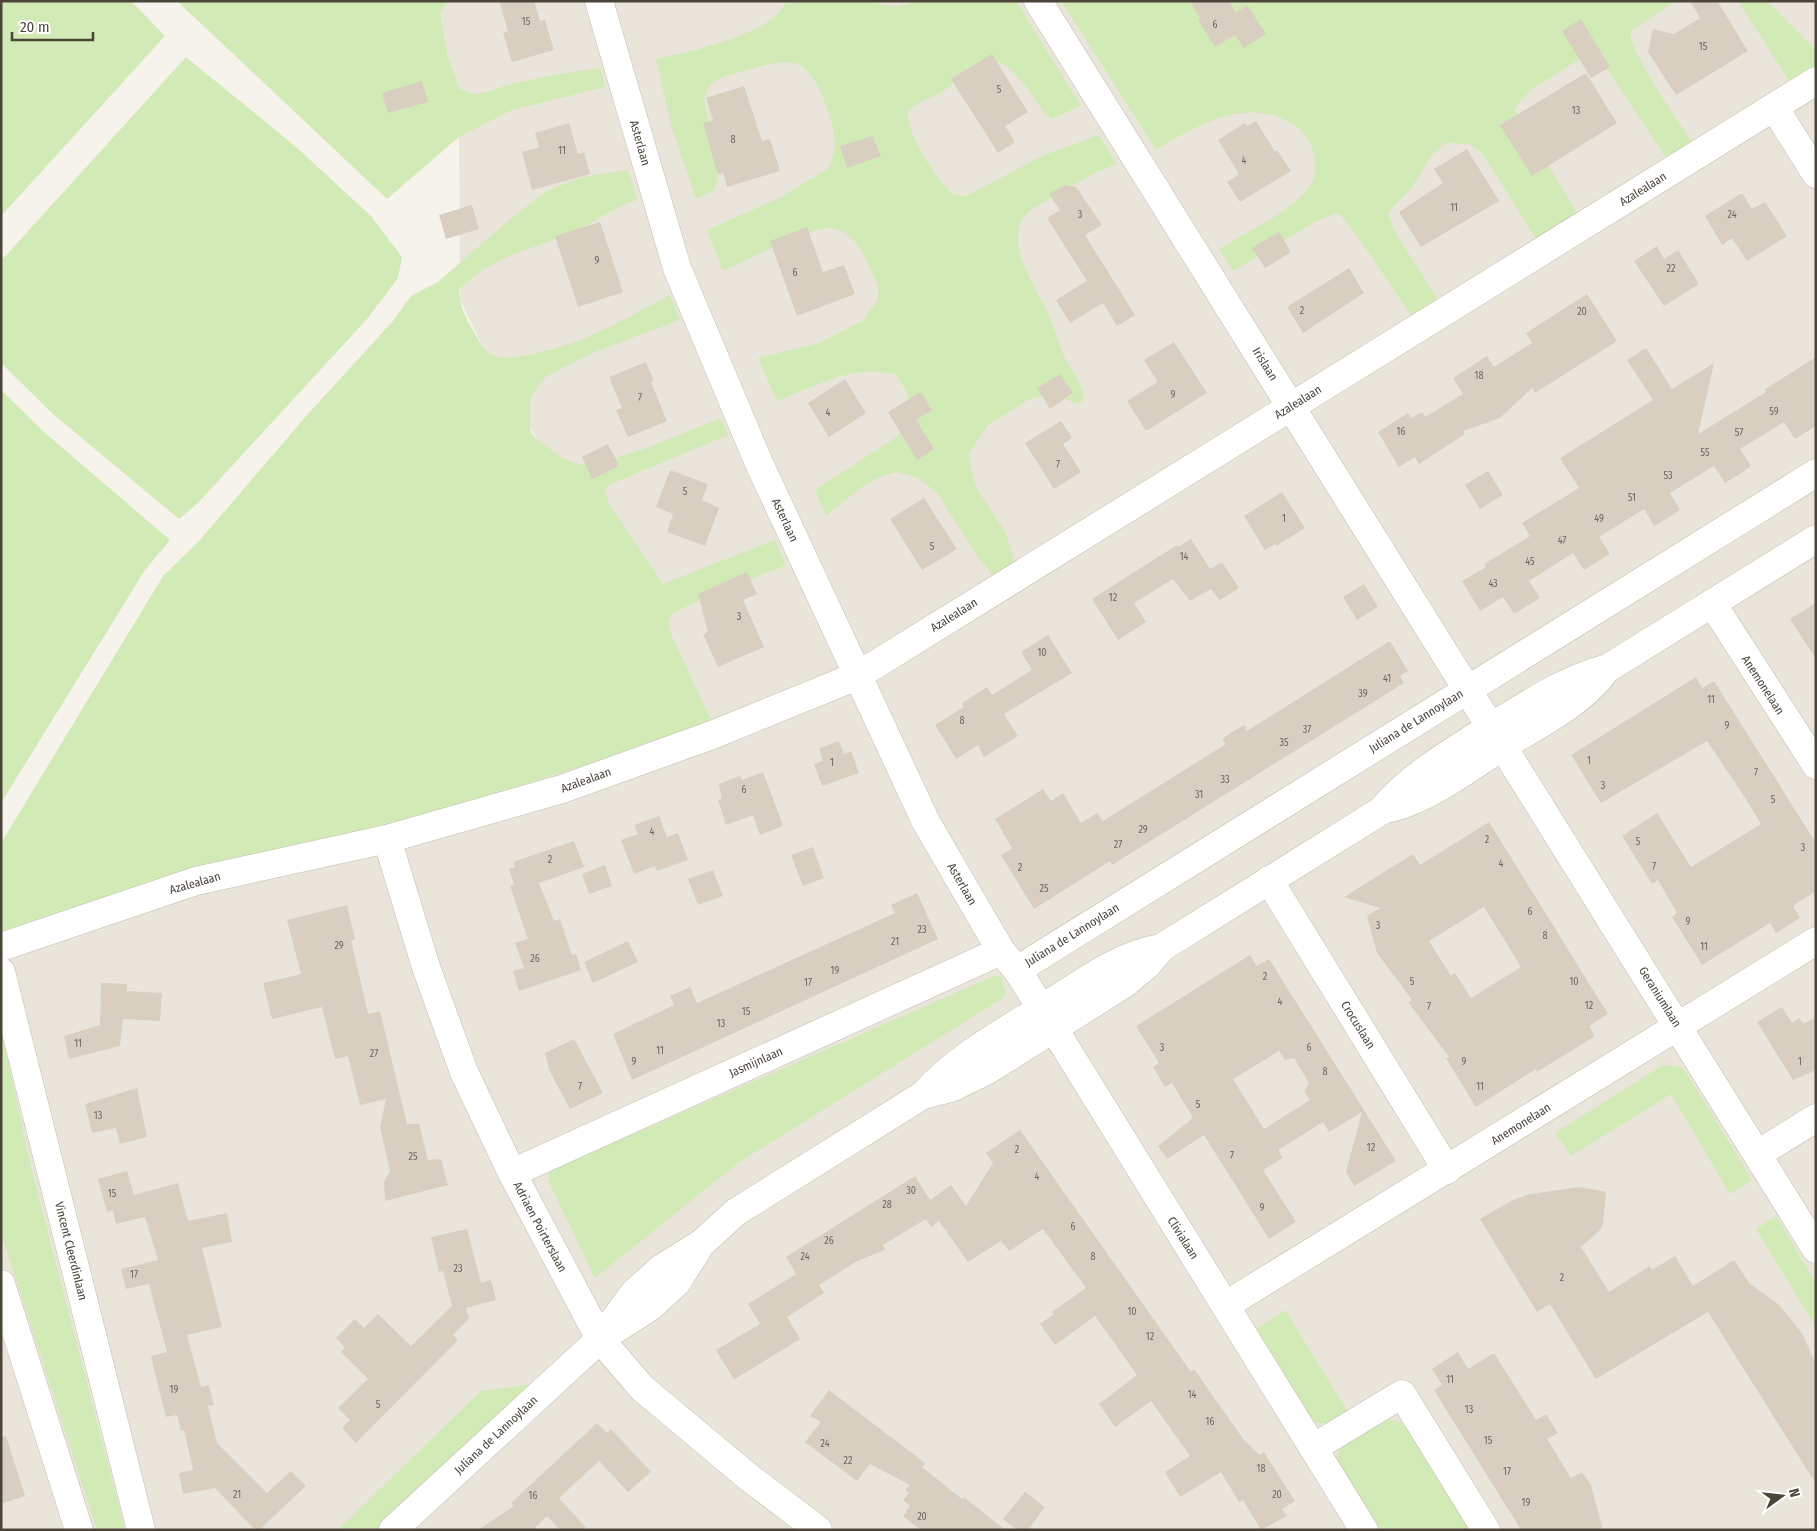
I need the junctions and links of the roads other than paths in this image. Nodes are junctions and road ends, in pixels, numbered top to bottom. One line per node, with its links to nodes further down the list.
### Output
1 (598, 1): 10 (street, Asterlaan)
2 (1038, 1): 6 (street, Irislaan)
3 (1816, 81): 4 (street, Azalealaan)
4 (1774, 107): 5 (street); 6 (street, Azalealaan)
5 (1816, 174)
6 (1291, 407): 10 (street, Azalealaan); 11 (street, Irislaan)
7 (1816, 472): 11 (street, Juliana de Lannoylaan)
8 (1816, 539): 9 (street, Juliana de Lannoylaan)
9 (1712, 603): 12 (street, Juliana de Lannoylaan); 13 (street, Anemonelaan)
10 (857, 676): 14 (street, Azalealaan); 18 (street, Asterlaan)
11 (1466, 689): 12 (street, Irislaan); 18 (street, Juliana de Lannoylaan)
12 (1496, 738): 15 (street, Juliana de Lannoylaan); 21 (street, Geraniumlaan)
13 (1816, 765)
14 (387, 839): 17 (street, Azalealaan); 25 (street, Adriaen Poirterslaan)
15 (1269, 880): 20 (street, Juliana de Lannoylaan); 24 (street, Crocuslaan)
16 (1816, 941): 21 (street, Anemonelaan)
17 (1, 947)
18 (1009, 960): 20 (street, Asterlaan); 25 (street, Jasmijnlaan)
19 (1, 972): 32 (street, Vincent Cleerdinlaan)
20 (1047, 1019): 28 (street, Clivialaan); 29 (street, Juliana de Lannoylaan)
21 (1678, 1027): 23 (street, Geraniumlaan); 24 (street, Anemonelaan)
22 (1816, 1118): 23 (street)
23 (1758, 1154): 26 (street, Geraniumlaan)
24 (1447, 1170): 28 (street, Anemonelaan)
25 (512, 1173): 29 (street, Adriaen Poirterslaan)
26 (1816, 1249)
27 (1, 1284): 31 (street)
28 (1226, 1305): 30 (street, Clivialaan)
29 (600, 1339): 33 (street, Juliana de Lannoylaan); 34 (street, Adriaen Poirterslaan)
30 (1313, 1448): 35 (street, Clivialaan); 36 (street)
31 (78, 1530)
32 (141, 1530)
33 (393, 1530)
34 (818, 1530)
35 (1364, 1530)
36 (1486, 1530)

